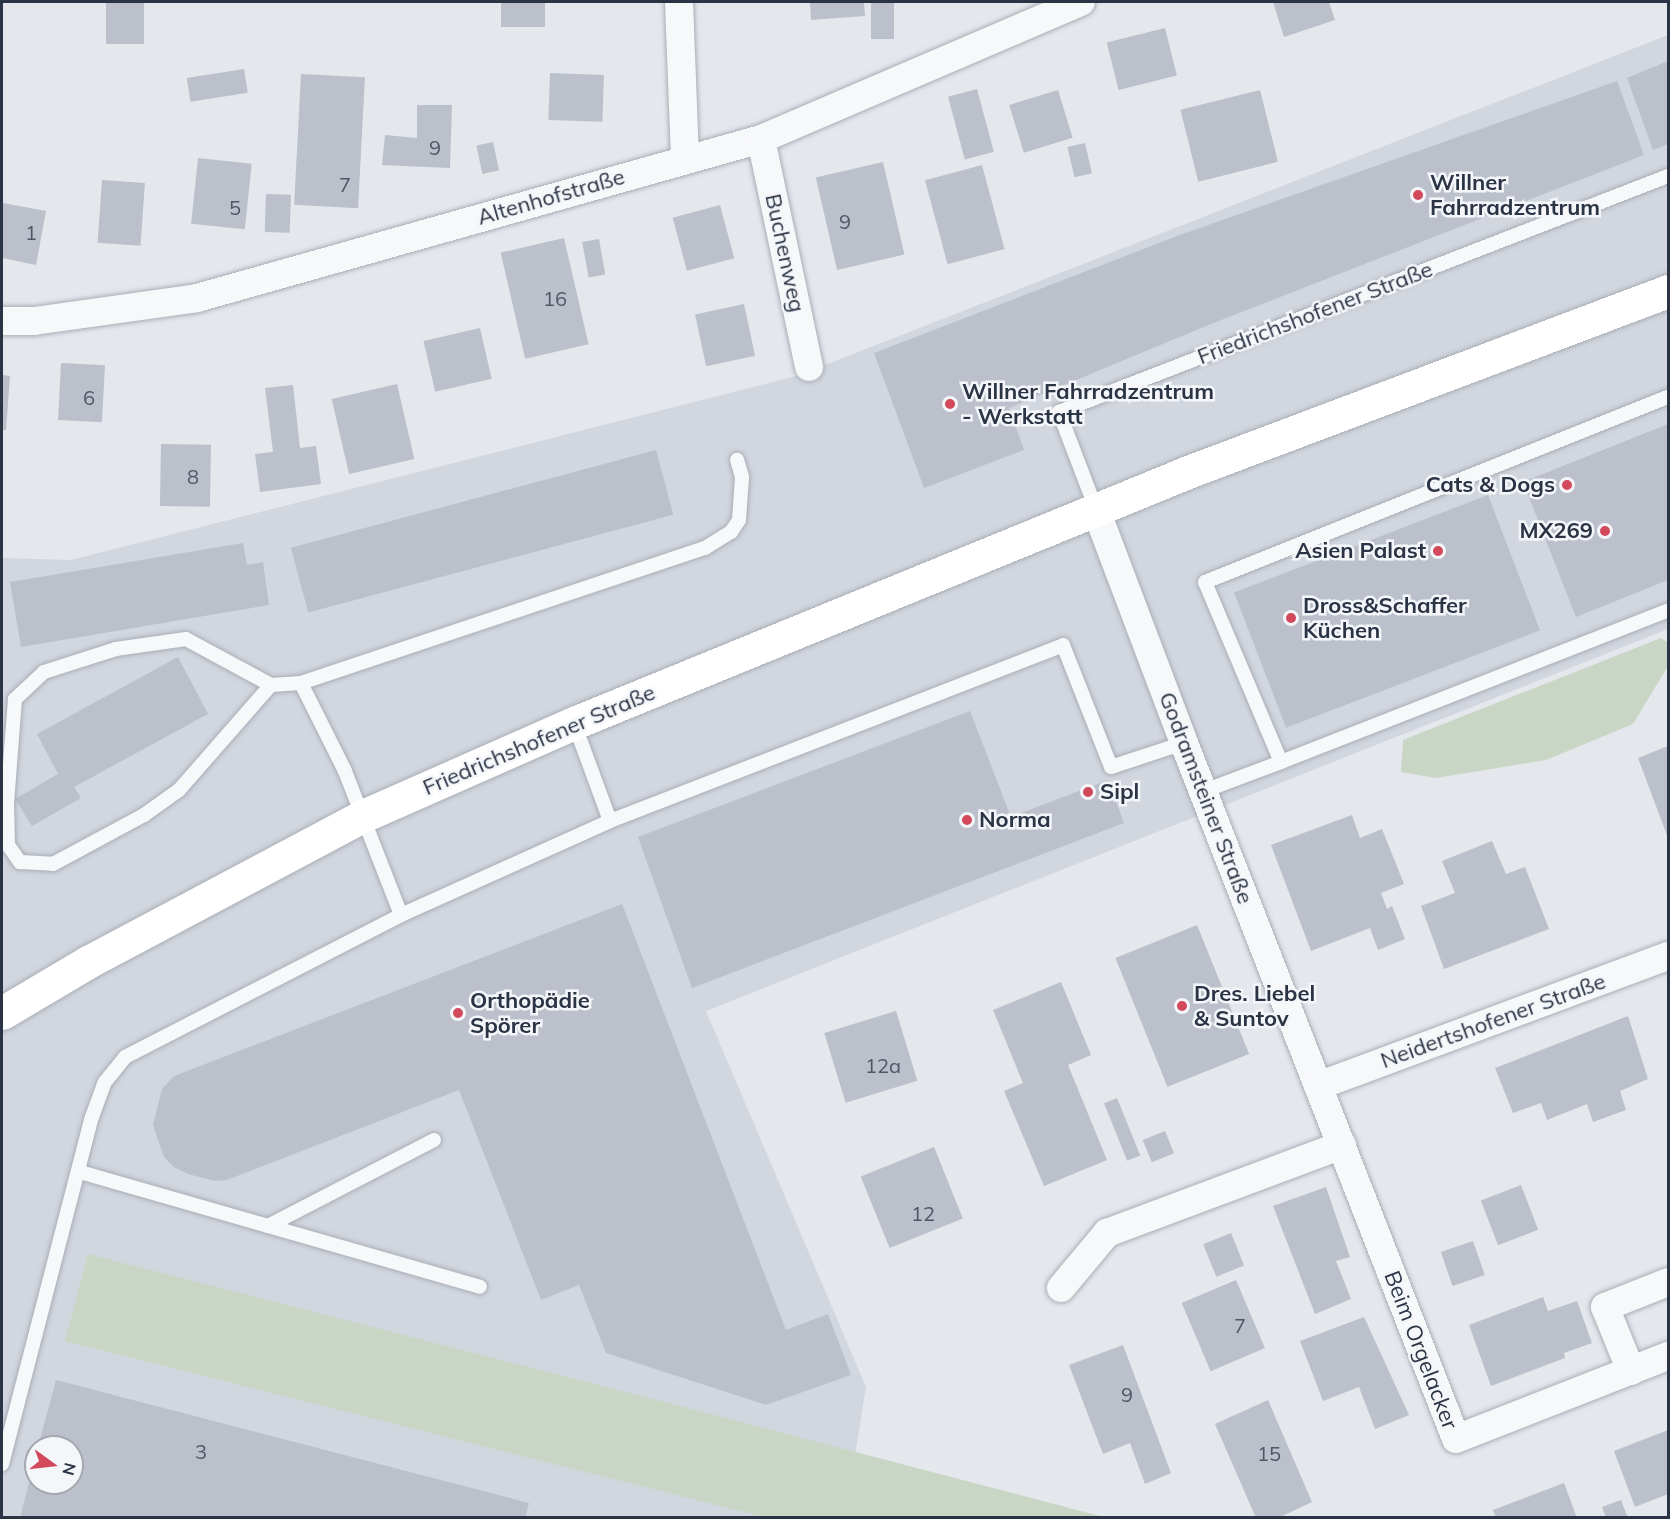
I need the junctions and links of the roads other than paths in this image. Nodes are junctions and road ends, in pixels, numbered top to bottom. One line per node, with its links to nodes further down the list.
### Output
1 (679, 2): 4 (street)
2 (1081, 2): 3 (street, Altenhofstraße)
3 (761, 139): 4 (street, Altenhofstraße); 8 (street, Buchenweg)
4 (685, 159): 7 (street, Altenhofstraße)
5 (1668, 176): 11 (lane, Friedrichshofener Straße)
6 (1668, 291): 11 (main road, Friedrichshofener Straße)
7 (2, 321)
8 (809, 367)
9 (1668, 398): 17 (lane)
10 (737, 460): 13 (lane)
11 (1096, 510): 15 (main road, Friedrichshofener Straße); 16 (street, Godramsteiner Straße)
12 (1668, 610): 17 (lane)
13 (301, 683): 14 (lane); 19 (lane)
14 (271, 685): 14 (lane)
15 (574, 723): 19 (main road, Friedrichshofener Straße); 20 (lane)
16 (1184, 743): 18 (street, Godramsteiner Straße); 20 (lane)
17 (1281, 762): 18 (lane)
18 (1204, 791): 24 (street, Godramsteiner Straße)
19 (363, 816): 21 (lane); 23 (main road, Friedrichshofener Straße)
20 (610, 821): 21 (lane)
21 (401, 915): 27 (lane)
22 (1668, 956): 24 (street, Neidertshofener Straße)
23 (2, 1013)
24 (1318, 1086): 26 (street, Beim Orgelacker)
25 (434, 1140): 28 (lane)
26 (1342, 1145): 31 (street); 33 (street, Beim Orgelacker)
27 (80, 1172): 28 (lane); 34 (lane)
28 (268, 1226): 30 (lane)
29 (1668, 1282): 33 (street)
30 (480, 1287)
31 (1061, 1288)
32 (1668, 1356): 33 (street, Beim Orgelacker)
33 (1630, 1371)
34 (2, 1464)

